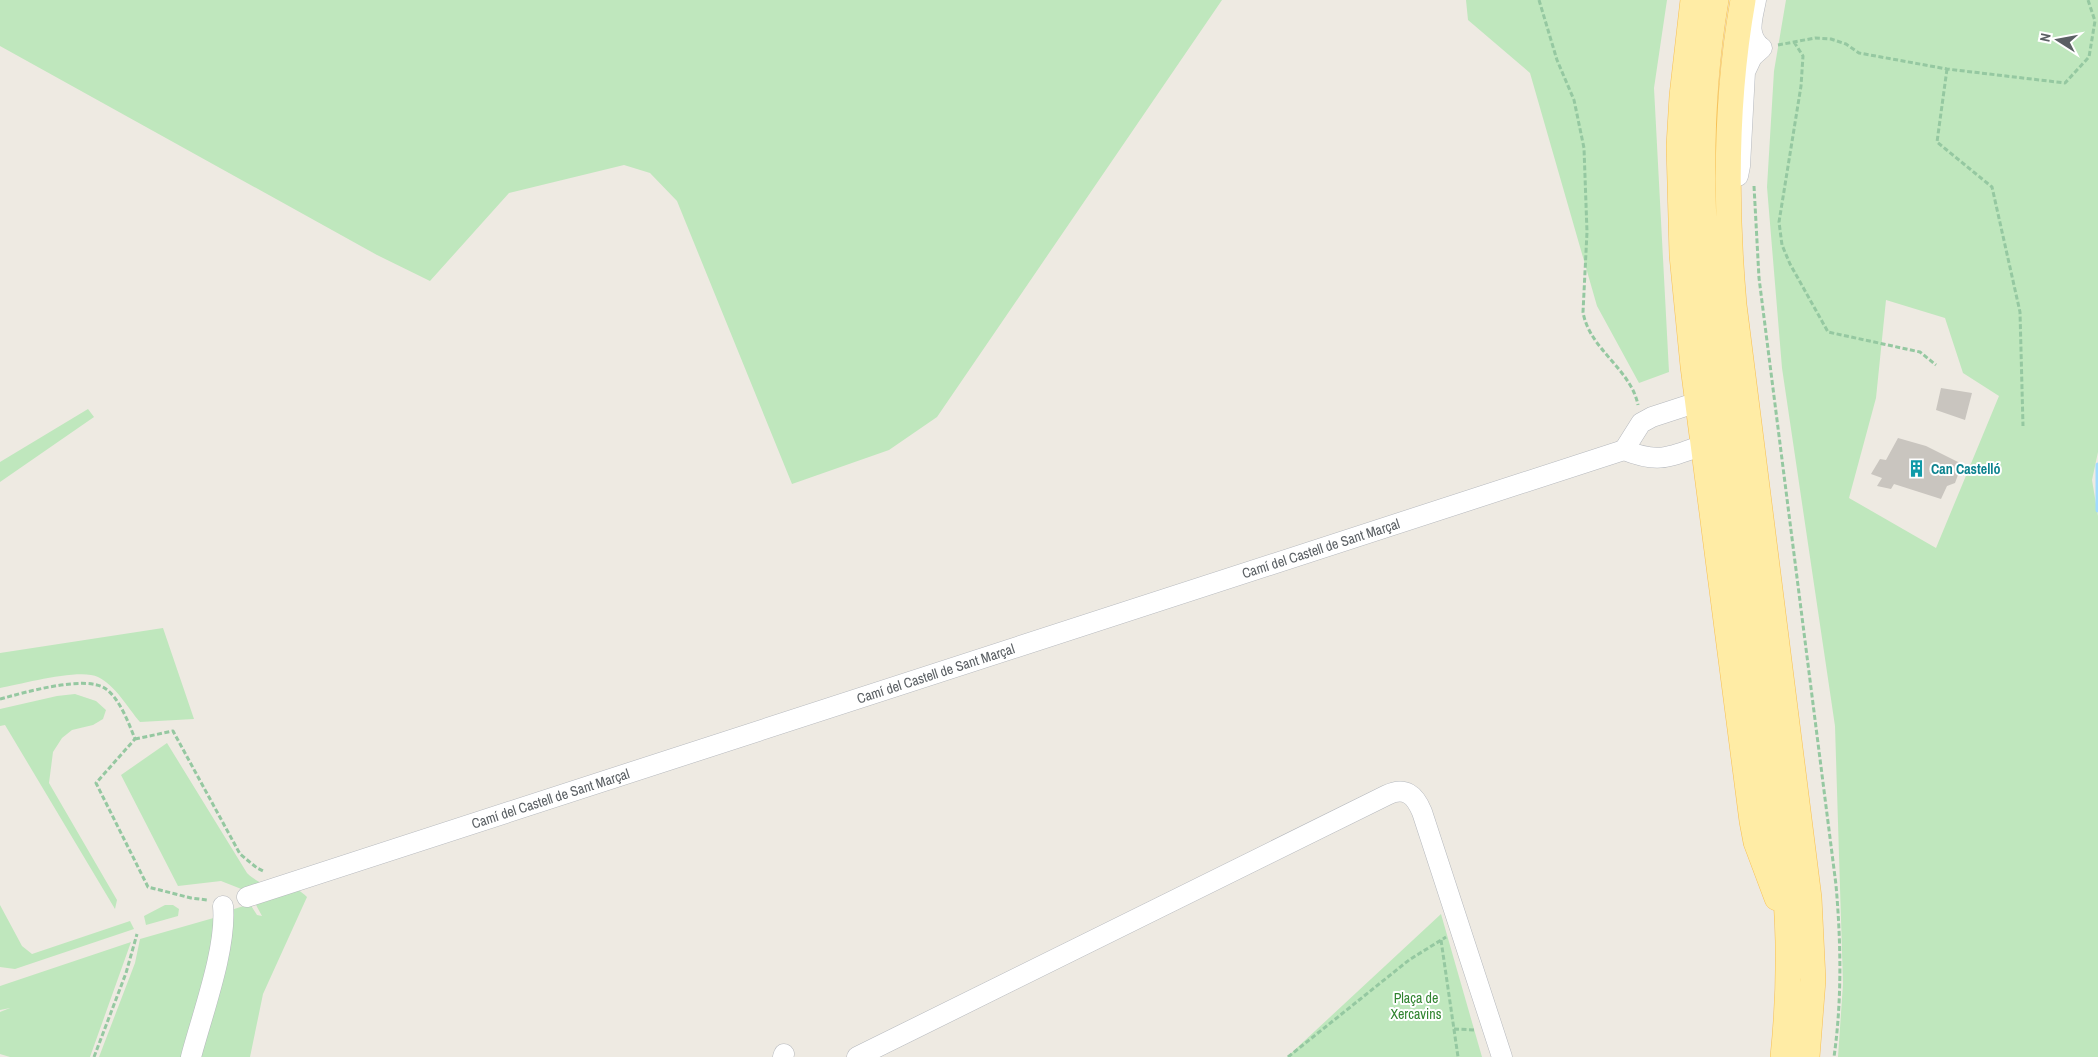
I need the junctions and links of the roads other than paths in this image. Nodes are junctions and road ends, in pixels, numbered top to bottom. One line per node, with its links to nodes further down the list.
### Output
1 (1693, 0): 6 (main road)
2 (1716, 0): 11 (main road)
3 (1743, 0): 5 (main road)
4 (1756, 0): 5 (street)
5 (1727, 207): 16 (main road)
6 (1698, 402): 7 (main road); 8 (street)
7 (1703, 445): 8 (street); 11 (main road)
8 (1624, 450): 9 (street, Camí del Castell de Sant Marçal)
9 (247, 897)
10 (216, 903): 12 (street)
11 (1788, 924): 15 (main road)
12 (191, 1057)
13 (857, 1057): 14 (street)
14 (1502, 1057)
15 (1783, 1057)
16 (1807, 1057)

